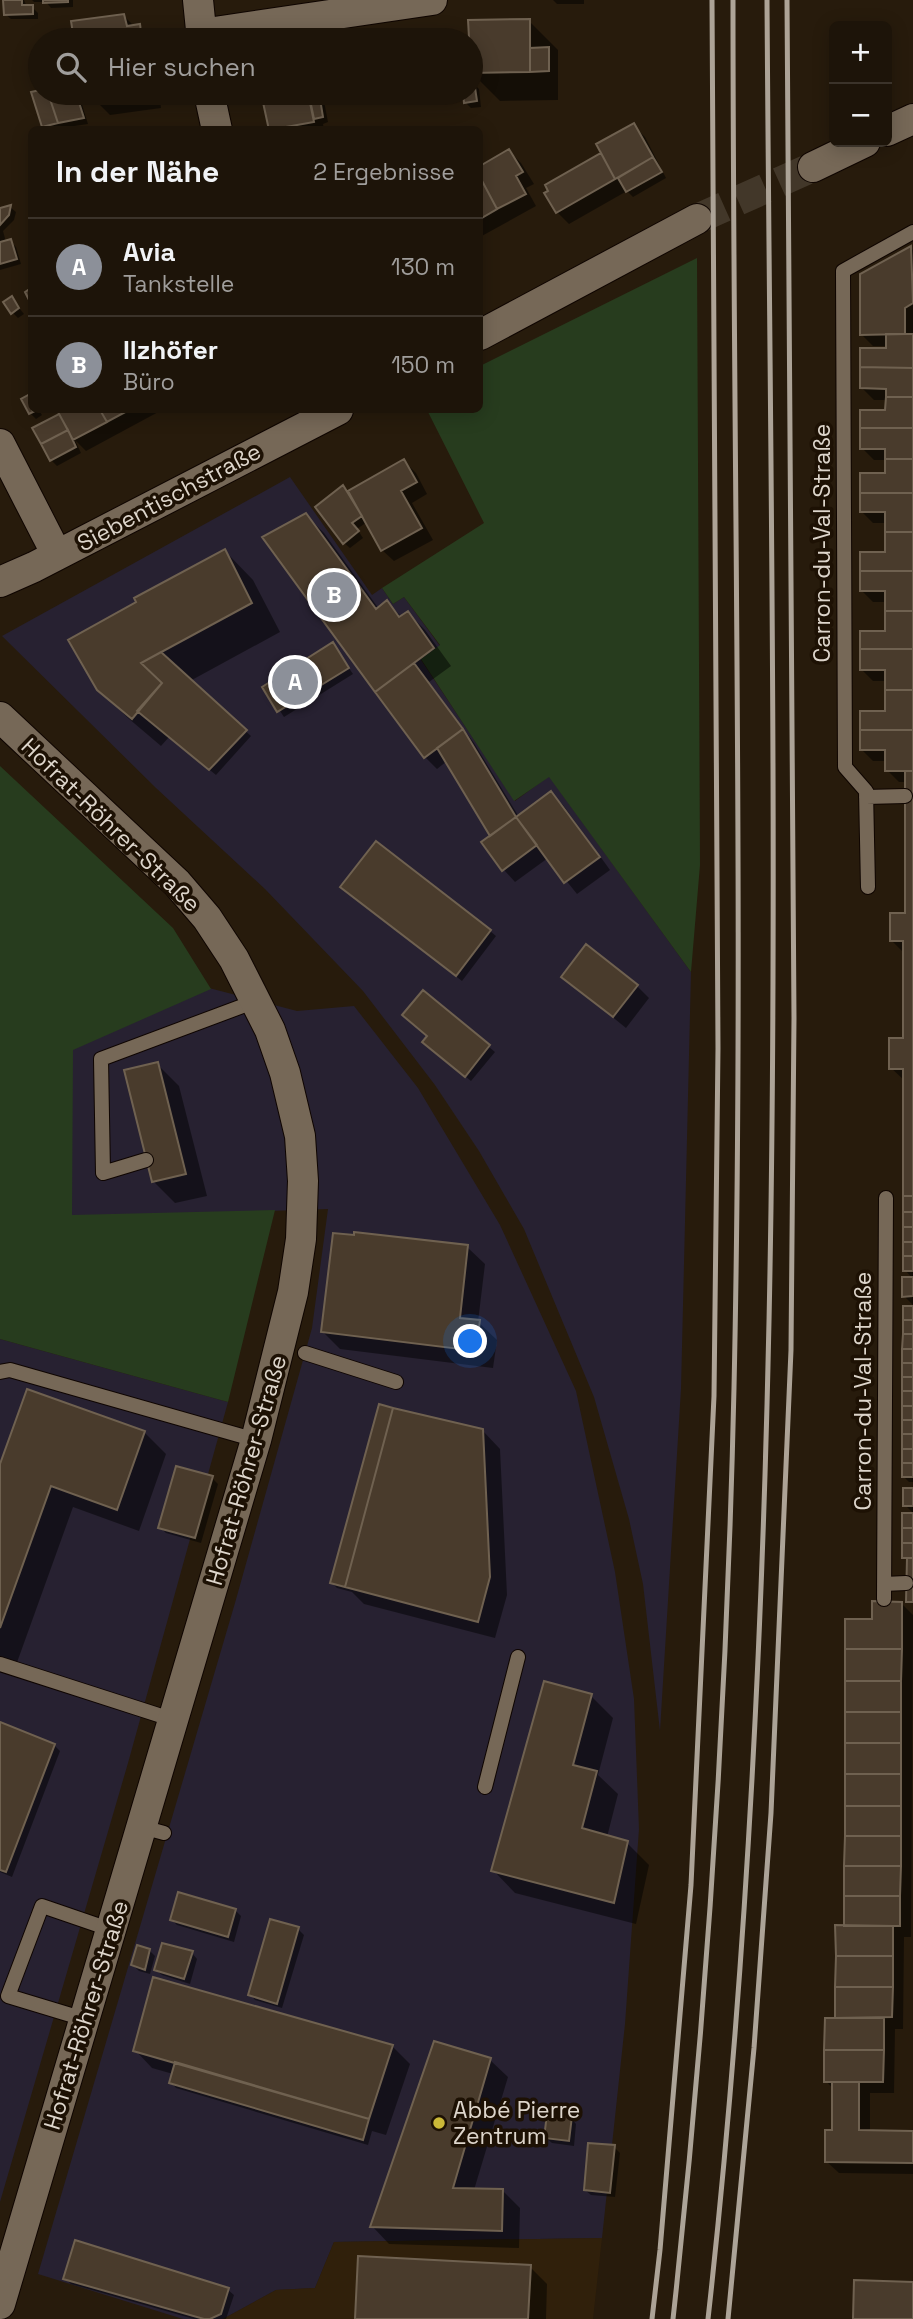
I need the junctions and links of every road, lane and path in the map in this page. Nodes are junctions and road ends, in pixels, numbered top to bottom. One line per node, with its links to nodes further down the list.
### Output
1 (198, 0): 3 (street)
2 (432, 0): 4 (street)
3 (201, 28)
4 (258, 28)
5 (212, 105): 7 (street)
6 (913, 118): 8 (street)
7 (216, 126)
8 (892, 128)
9 (855, 147): 10 (street)
10 (813, 167)
11 (697, 219): 13 (street)
12 (913, 232): 19 (lane, Carron-du-Val-Straße)
13 (483, 333)
14 (332, 413): 16 (street, Siebentischstraße)
15 (0, 444): 16 (street)
16 (57, 555): 17 (street, Siebentischstraße)
17 (0, 582)
18 (0, 717): 22 (street, Hofrat-Röhrer-Straße)
19 (866, 796): 20 (lane); 21 (lane)
20 (905, 796)
21 (868, 887)
22 (256, 1001): 23 (lane); 28 (street, Hofrat-Röhrer-Straße)
23 (146, 1160)
24 (886, 1198): 29 (lane, Carron-du-Val-Straße)
25 (305, 1353): 27 (lane)
26 (0, 1372): 28 (lane)
27 (396, 1382)
28 (256, 1440): 32 (street, Hofrat-Röhrer-Straße)
29 (906, 1583)
30 (518, 1657): 33 (lane)
31 (0, 1664): 32 (lane)
32 (174, 1720): 34 (street, Hofrat-Röhrer-Straße)
33 (485, 1787)
34 (112, 1930): 35 (street, Hofrat-Röhrer-Straße); 35 (lane)
35 (84, 2019): 36 (street, Hofrat-Röhrer-Straße)
36 (0, 2304)

